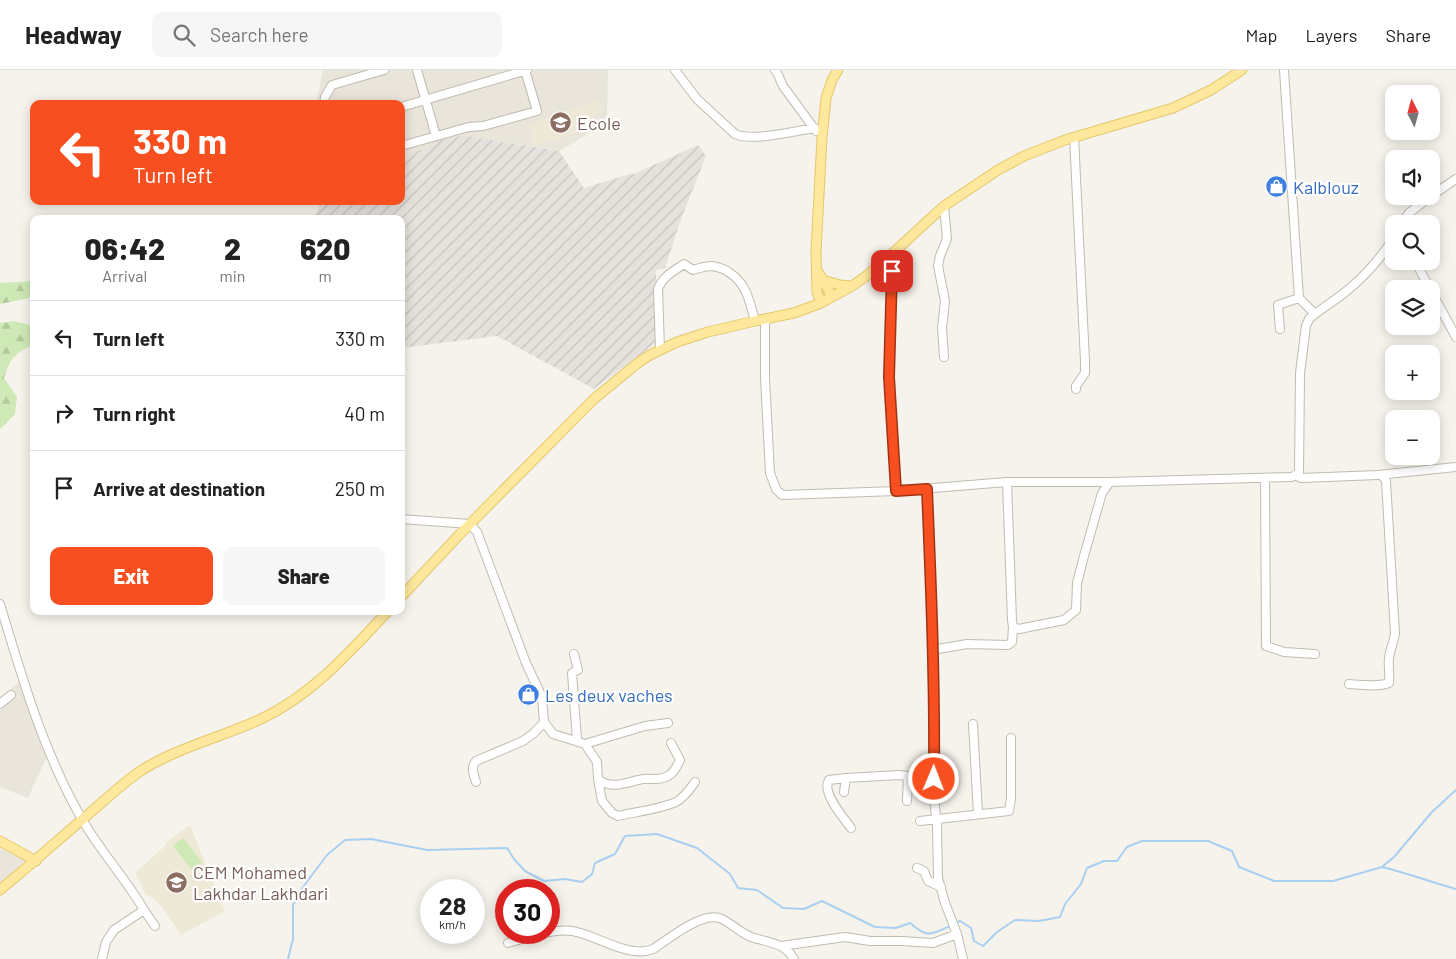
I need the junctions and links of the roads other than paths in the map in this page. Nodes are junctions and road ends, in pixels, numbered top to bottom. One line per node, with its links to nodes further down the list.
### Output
1 (384, 70): 9 (street)
2 (417, 70): 10 (street)
3 (526, 70): 10 (street); 13 (street)
4 (675, 70): 12 (street)
5 (775, 70): 12 (street)
6 (1242, 70): 14 (main road)
7 (1284, 70): 27 (street)
8 (837, 71): 15 (main road)
9 (325, 100)
10 (425, 100): 11 (street); 13 (street)
11 (405, 106)
12 (815, 128): 15 (street)
13 (436, 136): 16 (street)
14 (1074, 137): 20 (main road); 38 (street)
15 (822, 138): 24 (main road)
16 (405, 145)
17 (1456, 179): 18 (street)
18 (1440, 190)
19 (1419, 205): 21 (street)
20 (944, 206): 23 (main road); 37 (street)
21 (1408, 215)
22 (1385, 250): 31 (street)
23 (893, 253): 25 (main road); 46 (street)
24 (820, 282): 25 (main road); 26 (main road); 28 (main road); 29 (main road)
25 (852, 286): 26 (main road)
26 (831, 297): 28 (main road)
27 (1299, 298): 31 (street); 34 (street)
28 (821, 303): 29 (main road)
29 (809, 308): 32 (main road)
30 (1440, 308): 35 (street)
31 (1315, 314): 41 (street)
32 (765, 319): 33 (main road); 46 (street)
33 (755, 321): 36 (main road); 36 (street)
34 (1280, 329)
35 (1456, 337)
36 (660, 350): 48 (main road)
37 (944, 358)
38 (1076, 389)
39 (1456, 467): 40 (street)
40 (1378, 475): 41 (street); 56 (street)
41 (1295, 476): 42 (street)
42 (1265, 478): 44 (street); 55 (street)
43 (1007, 482): 44 (street); 45 (street); 52 (street)
44 (1110, 482): 52 (street)
45 (927, 489): 46 (street); 53 (street)
46 (896, 491)
47 (405, 520): 48 (street)
48 (470, 524): 49 (main road); 59 (street)
49 (405, 593)
50 (0, 604): 76 (street)
51 (384, 615): 76 (main road)
52 (1014, 628): 53 (street)
53 (932, 650): 69 (street)
54 (574, 654): 63 (street)
55 (1315, 654)
56 (1350, 684)
57 (11, 695): 58 (street)
58 (0, 704)
59 (544, 722): 63 (street); 70 (street)
60 (668, 723): 65 (street)
61 (973, 724): 74 (street)
62 (1011, 738): 74 (street)
63 (577, 740): 65 (street)
64 (671, 743): 68 (street)
65 (586, 744): 68 (street)
66 (908, 776): 67 (street); 69 (street); 73 (street)
67 (846, 778): 72 (street); 78 (street)
68 (598, 779): 71 (street)
69 (934, 779): 75 (street)
70 (476, 782)
71 (695, 782)
72 (844, 792)
73 (907, 801)
74 (978, 814): 75 (street)
75 (936, 819): 77 (street); 82 (street)
76 (82, 820): 80 (main road); 84 (street)
77 (920, 821)
78 (850, 828)
79 (0, 841): 80 (main road)
80 (36, 860): 83 (main road)
81 (917, 868): 82 (street)
82 (941, 887): 87 (street)
83 (0, 890)
84 (144, 910): 85 (street); 90 (street)
85 (155, 926)
86 (560, 932): 89 (street)
87 (957, 934): 88 (street); 92 (street)
88 (781, 946): 89 (street); 91 (street)
89 (640, 956)
90 (102, 959)
91 (794, 959)
92 (963, 959)

